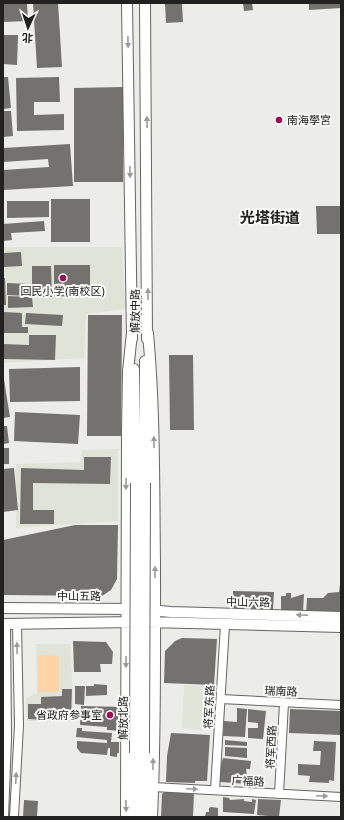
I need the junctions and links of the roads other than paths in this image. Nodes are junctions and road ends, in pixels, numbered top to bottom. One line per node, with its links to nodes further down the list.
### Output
1 (127, 3): 3 (main road, 解放中路, one-way to 3)
2 (145, 3): 4 (main road, 解放中路, one-way to 2)
3 (132, 333): 5 (main road, 解放中路); 7 (main road, one-way to 7)
4 (148, 333): 5 (main road, 解放中路); 8 (main road, one-way to 4)
5 (140, 483): 10 (main road, 解放中路, bridge)
6 (3, 608): 7 (main road, 中山五路)
7 (127, 608): 8 (main road, 中山五路); 10 (main road)
8 (155, 611): 9 (main road, 中山六路, one-way to 8); 11 (main road)
9 (341, 617)
10 (136, 620): 11 (main road); 13 (main road); 19 (main road, 解放北路, bridge); 26 (main road, one-way to 26)
11 (155, 622): 14 (main road); 20 (main road, one-way to 11)
12 (4, 624): 13 (main road); 24 (street)
13 (17, 624): 25 (street, one-way to 13)
14 (224, 625): 15 (main road); 16 (street, 将军东路)
15 (341, 627)
16 (221, 699): 17 (street, 瑞南路); 21 (street, 将军东路)
17 (284, 703): 18 (street, 瑞南路); 22 (street, 将军西路)
18 (341, 705)
19 (140, 753): 27 (main road, 解放北路); 28 (main road, 解放北路)
20 (153, 787): 21 (street, 广福路, one-way to 21); 29 (main road)
21 (215, 790): 22 (street, 广福路)
22 (279, 794): 23 (street, 广福路, one-way to 23)
23 (341, 797)
24 (4, 817)
25 (14, 817)
26 (126, 817)
27 (135, 817)
28 (145, 817)
29 (152, 817)

